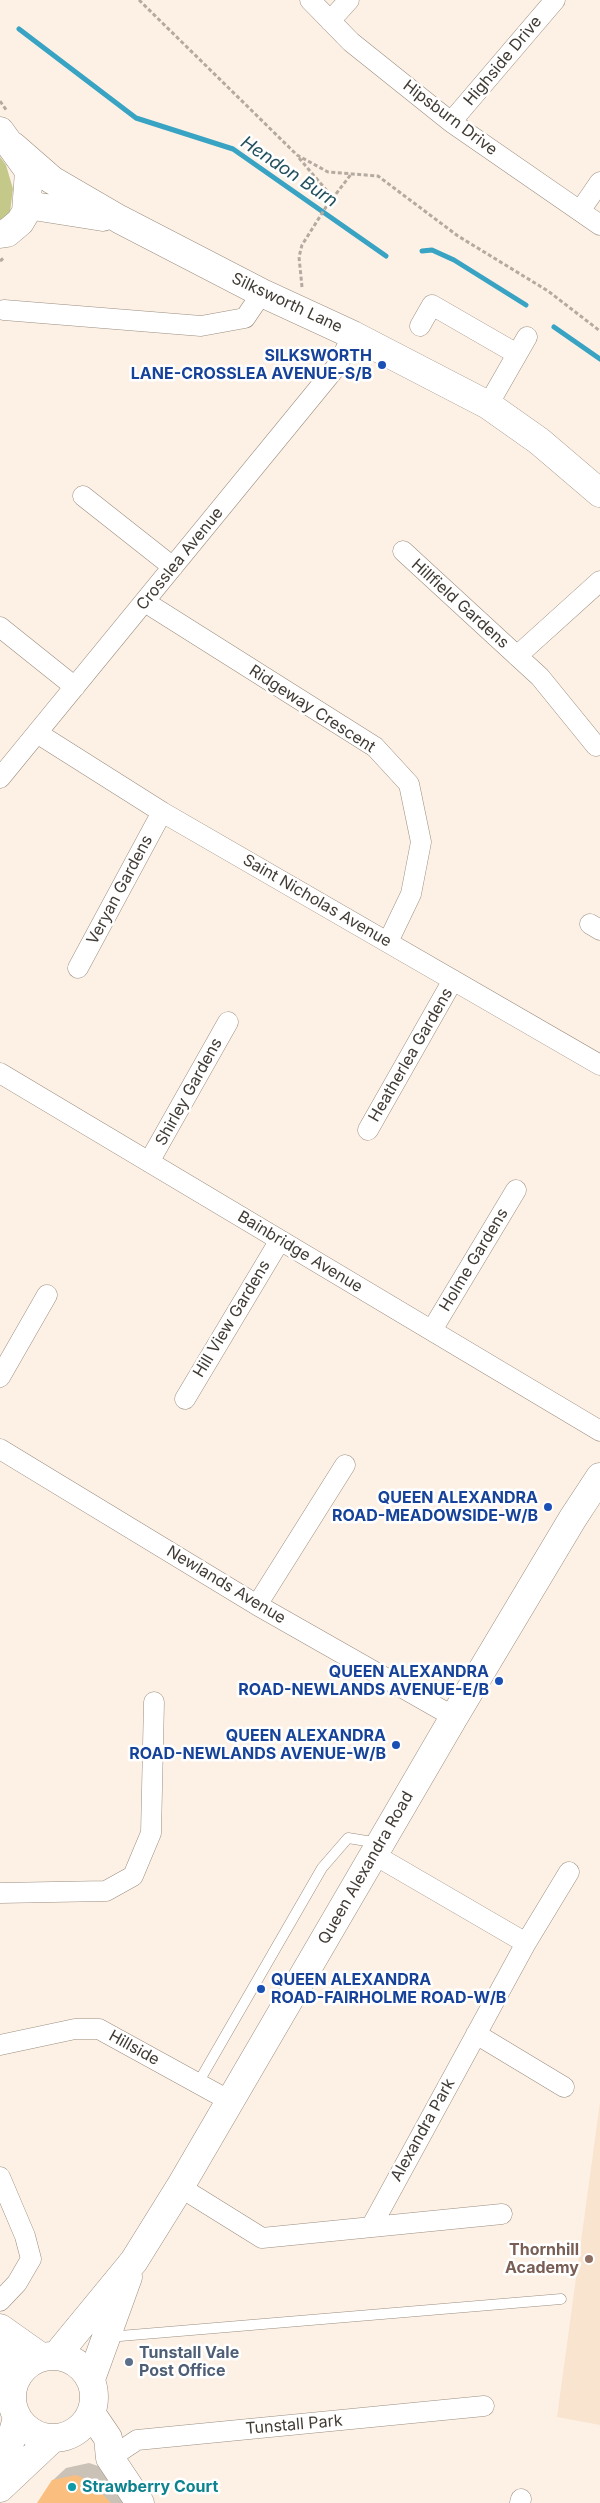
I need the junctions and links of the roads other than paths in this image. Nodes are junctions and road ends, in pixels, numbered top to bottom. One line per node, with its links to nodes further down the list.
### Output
1 (310, 0): 4 (street, Hipsburn Drive)
2 (350, 0): 4 (street)
3 (555, 0): 5 (street, Highside Drive)
4 (330, 21): 5 (street, Hipsburn Drive)
5 (451, 122): 9 (street, Hipsburn Drive)
6 (6, 138): 8 (street); 10 (street, Silksworth Lane)
7 (600, 182): 9 (street)
8 (27, 205): 10 (street, Silksworth Lane); 12 (street)
9 (580, 211): 11 (street, Hipsburn Drive)
10 (119, 219): 13 (street, Silksworth Lane)
11 (600, 225)
12 (2, 236)
13 (262, 293): 14 (street); 16 (street, Silksworth Lane)
14 (4, 310)
15 (420, 326): 17 (street)
16 (353, 335): 17 (street, Silksworth Lane); 21 (street, Crosslea Avenue)
17 (488, 405): 18 (street, Silksworth Lane)
18 (600, 494)
19 (83, 496): 21 (street)
20 (403, 551): 25 (street, Hillfield Gardens)
21 (173, 567): 23 (street, Crosslea Avenue)
22 (600, 581): 25 (street, Hillfield Gardens)
23 (145, 602): 26 (street, Crosslea Avenue); 31 (street, Ridgeway Crescent)
24 (0, 627): 26 (street)
25 (518, 656): 28 (street, Hillfield Gardens)
26 (75, 687): 27 (street, Crosslea Avenue)
27 (37, 733): 29 (street, Crosslea Avenue); 30 (street, Saint Nicholas Avenue)
28 (596, 746)
29 (0, 778)
30 (162, 812): 31 (street, Saint Nicholas Avenue); 32 (street, Veryan Gardens)
31 (388, 942): 33 (street, Saint Nicholas Avenue)
32 (78, 968)
33 (453, 980): 35 (street, Saint Nicholas Avenue); 37 (street, Heatherlea Gardens)
34 (228, 1022): 38 (street, Shirley Gardens)
35 (600, 1065)
36 (0, 1073): 38 (street, Bainbridge Avenue)
37 (368, 1130)
38 (149, 1162): 40 (street, Bainbridge Avenue)
39 (516, 1190): 42 (street, Holme Gardens)
40 (280, 1240): 42 (street, Bainbridge Avenue); 44 (street, Hill View Gardens)
41 (47, 1295): 43 (street)
42 (432, 1330): 45 (street, Bainbridge Avenue)
43 (0, 1377)
44 (185, 1399)
45 (600, 1431)
46 (0, 1449): 49 (street, Newlands Avenue)
47 (345, 1465): 49 (street)
48 (600, 1477): 51 (street, Queen Alexandra Road)
49 (257, 1605): 51 (street, Newlands Avenue)
50 (154, 1702): 54 (street)
51 (454, 1717): 52 (street, Queen Alexandra Road)
52 (376, 1849): 55 (street); 58 (lane); 60 (street, Queen Alexandra Road)
53 (569, 1872): 55 (street, Alexandra Park)
54 (0, 1893)
55 (526, 1943): 56 (street, Alexandra Park)
56 (476, 2034): 59 (street); 64 (street, Alexandra Park)
57 (0, 2045): 58 (street, Hillside)
58 (198, 2083): 60 (street, Hillside)
59 (564, 2087)
60 (230, 2101): 62 (street, Queen Alexandra Road)
61 (0, 2177): 67 (street)
62 (180, 2187): 64 (street); 65 (street, Queen Alexandra Road)
63 (502, 2214): 64 (street)
64 (371, 2227)
65 (134, 2261): 69 (street, Queen Alexandra Road); 71 (street, Queen Alexandra Road)
66 (560, 2298): 69 (lane)
67 (0, 2301)
68 (0, 2328): 71 (street)
69 (106, 2338): 72 (street, Queen Alexandra Road)
70 (0, 2347): 74 (street)
71 (49, 2356): 72 (street); 74 (street, Queen Alexandra Road)
72 (91, 2379): 75 (street, Queen Alexandra Road)
73 (484, 2406): 77 (street, Tunstall Park)
74 (15, 2413): 76 (street); 78 (street, Queen Alexandra Road)
75 (91, 2413): 76 (street); 77 (street)
76 (58, 2438): 77 (street); 79 (street)
77 (110, 2458): 80 (street)
78 (0, 2478)
79 (0, 2488)
80 (140, 2503)

